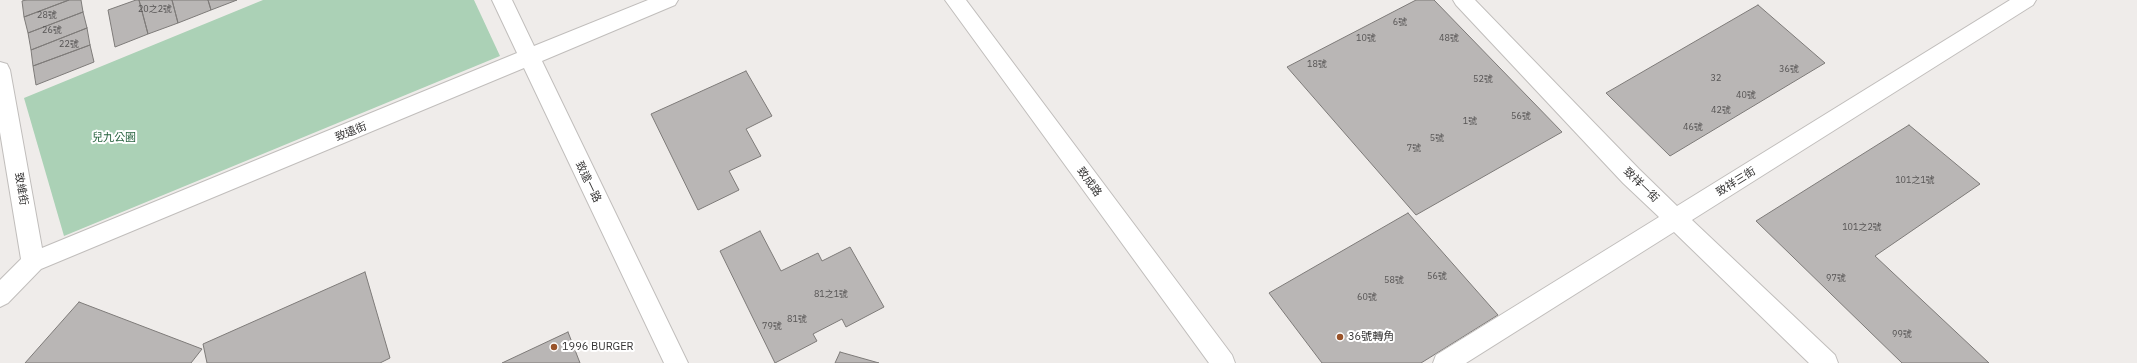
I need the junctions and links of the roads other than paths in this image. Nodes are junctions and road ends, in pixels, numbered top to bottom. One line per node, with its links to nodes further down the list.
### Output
1 (502, 0): 6 (street, 致遠一路)
2 (668, 0): 6 (street, 致遠街)
3 (955, 0): 12 (street, 致成路)
4 (1463, 0): 8 (street, 致祥一街)
5 (2026, 0): 8 (street, 致祥三街)
6 (529, 58): 9 (street, 致遠街); 11 (street, 致遠一路)
7 (0, 70): 9 (street, 致維街)
8 (1676, 220): 13 (street, 致祥三街); 14 (street, 致祥一街)
9 (33, 262): 10 (street)
10 (0, 296)
11 (676, 363)
12 (1223, 363)
13 (1445, 363)
14 (1826, 363)

